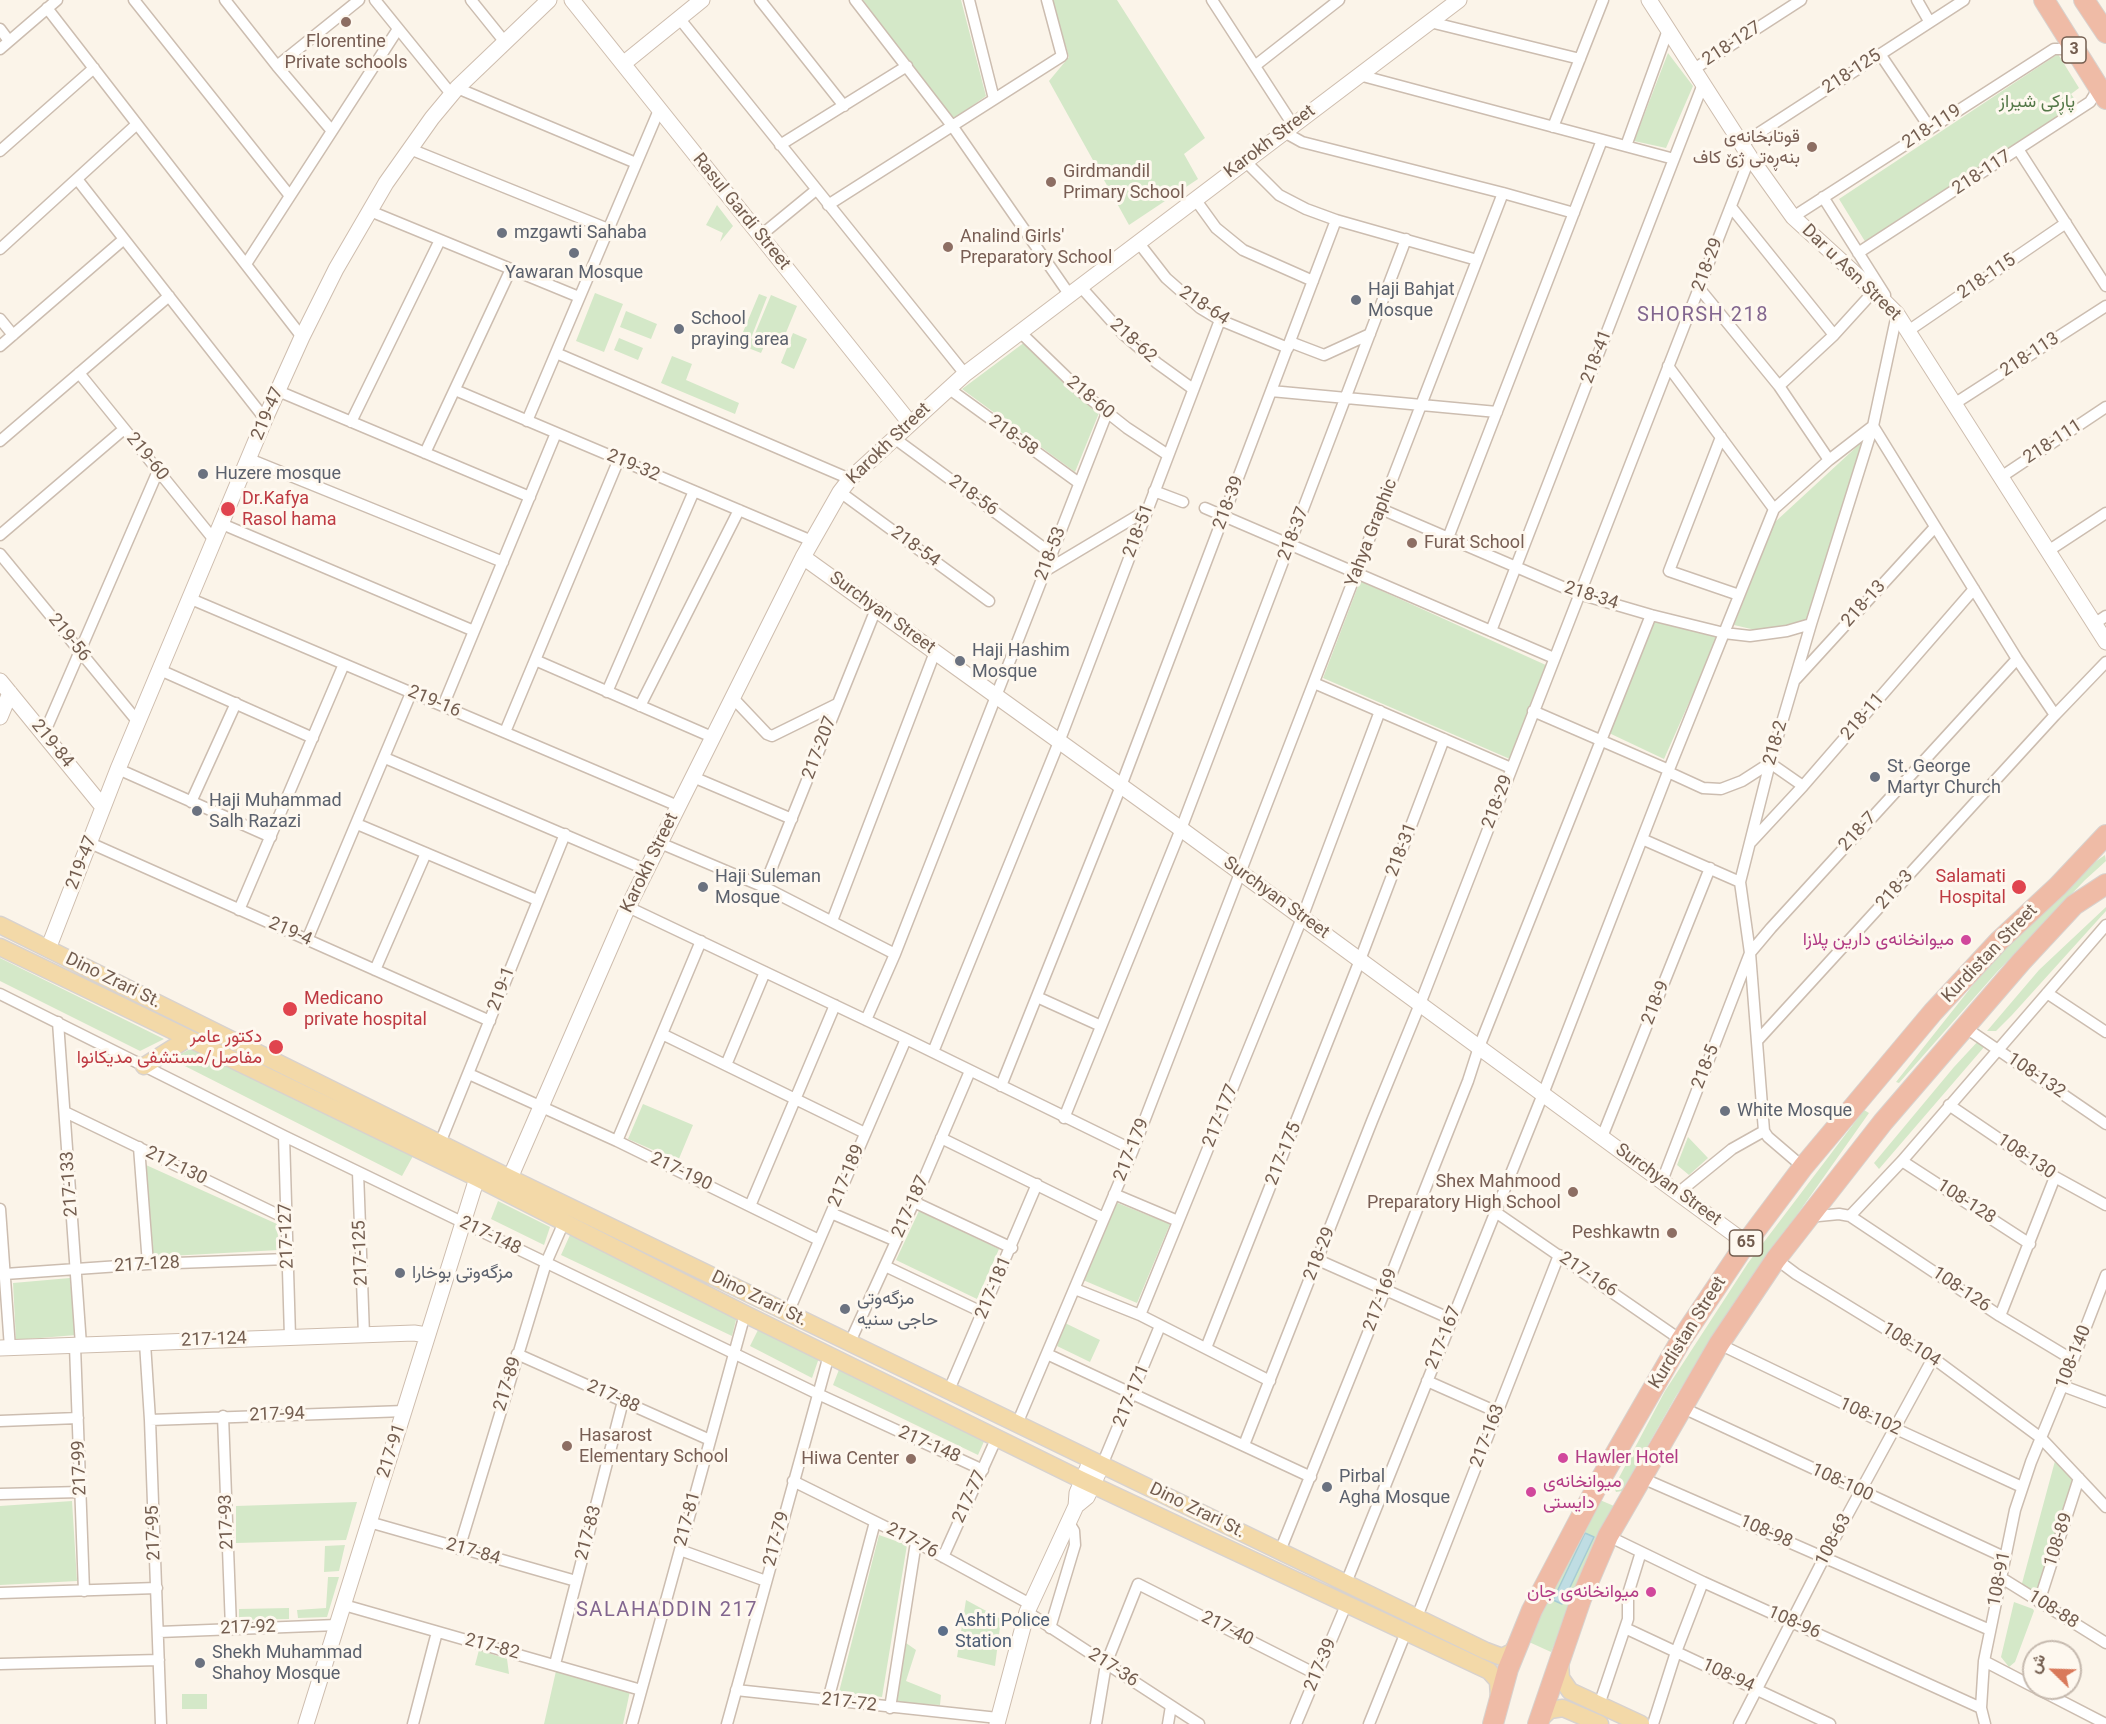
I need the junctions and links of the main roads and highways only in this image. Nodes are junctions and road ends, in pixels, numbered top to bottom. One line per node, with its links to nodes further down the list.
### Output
1 (2044, 0): 4 (highway, 3)
2 (2084, 0): 3 (highway, 3)
3 (2106, 33)
4 (2097, 95)
5 (2106, 835): 9 (highway, Kurdistan Street / 65)
6 (2106, 847): 9 (highway, Kurdistan Street / 65)
7 (2106, 874): 10 (highway, Kurdistan Street / 65)
8 (2106, 884): 10 (highway, Kurdistan Street / 65)
9 (2058, 886): 15 (highway, Kurdistan Street / 65)
10 (2074, 905): 16 (highway, Kurdistan Street / 65)
11 (0, 926): 18 (main road, Dino Zrari St.)
12 (0, 947): 13 (main road, Dino Zrari St.)
13 (187, 1039): 14 (main road); 20 (main road, Dino Zrari St.)
14 (144, 1066)
15 (1602, 1477): 16 (highway); 17 (highway, Kurdistan Street / 65)
16 (1630, 1496): 19 (highway, Kurdistan Street / 65)
17 (1518, 1644): 18 (main road, Dino Zrari St.); 22 (highway, Kurdistan Street / 65)
18 (1485, 1651): 20 (main road)
19 (1560, 1659): 21 (main road); 24 (highway, Kurdistan Street / 65)
20 (1480, 1667): 22 (main road, Dino Zrari St.)
21 (1581, 1696): 23 (main road); 27 (main road)
22 (1499, 1697): 25 (highway, Kurdistan Street / 65)
23 (1569, 1710): 24 (main road); 26 (main road)
24 (1539, 1722)
25 (1493, 1724)
26 (1600, 1724)
27 (1641, 1724)

